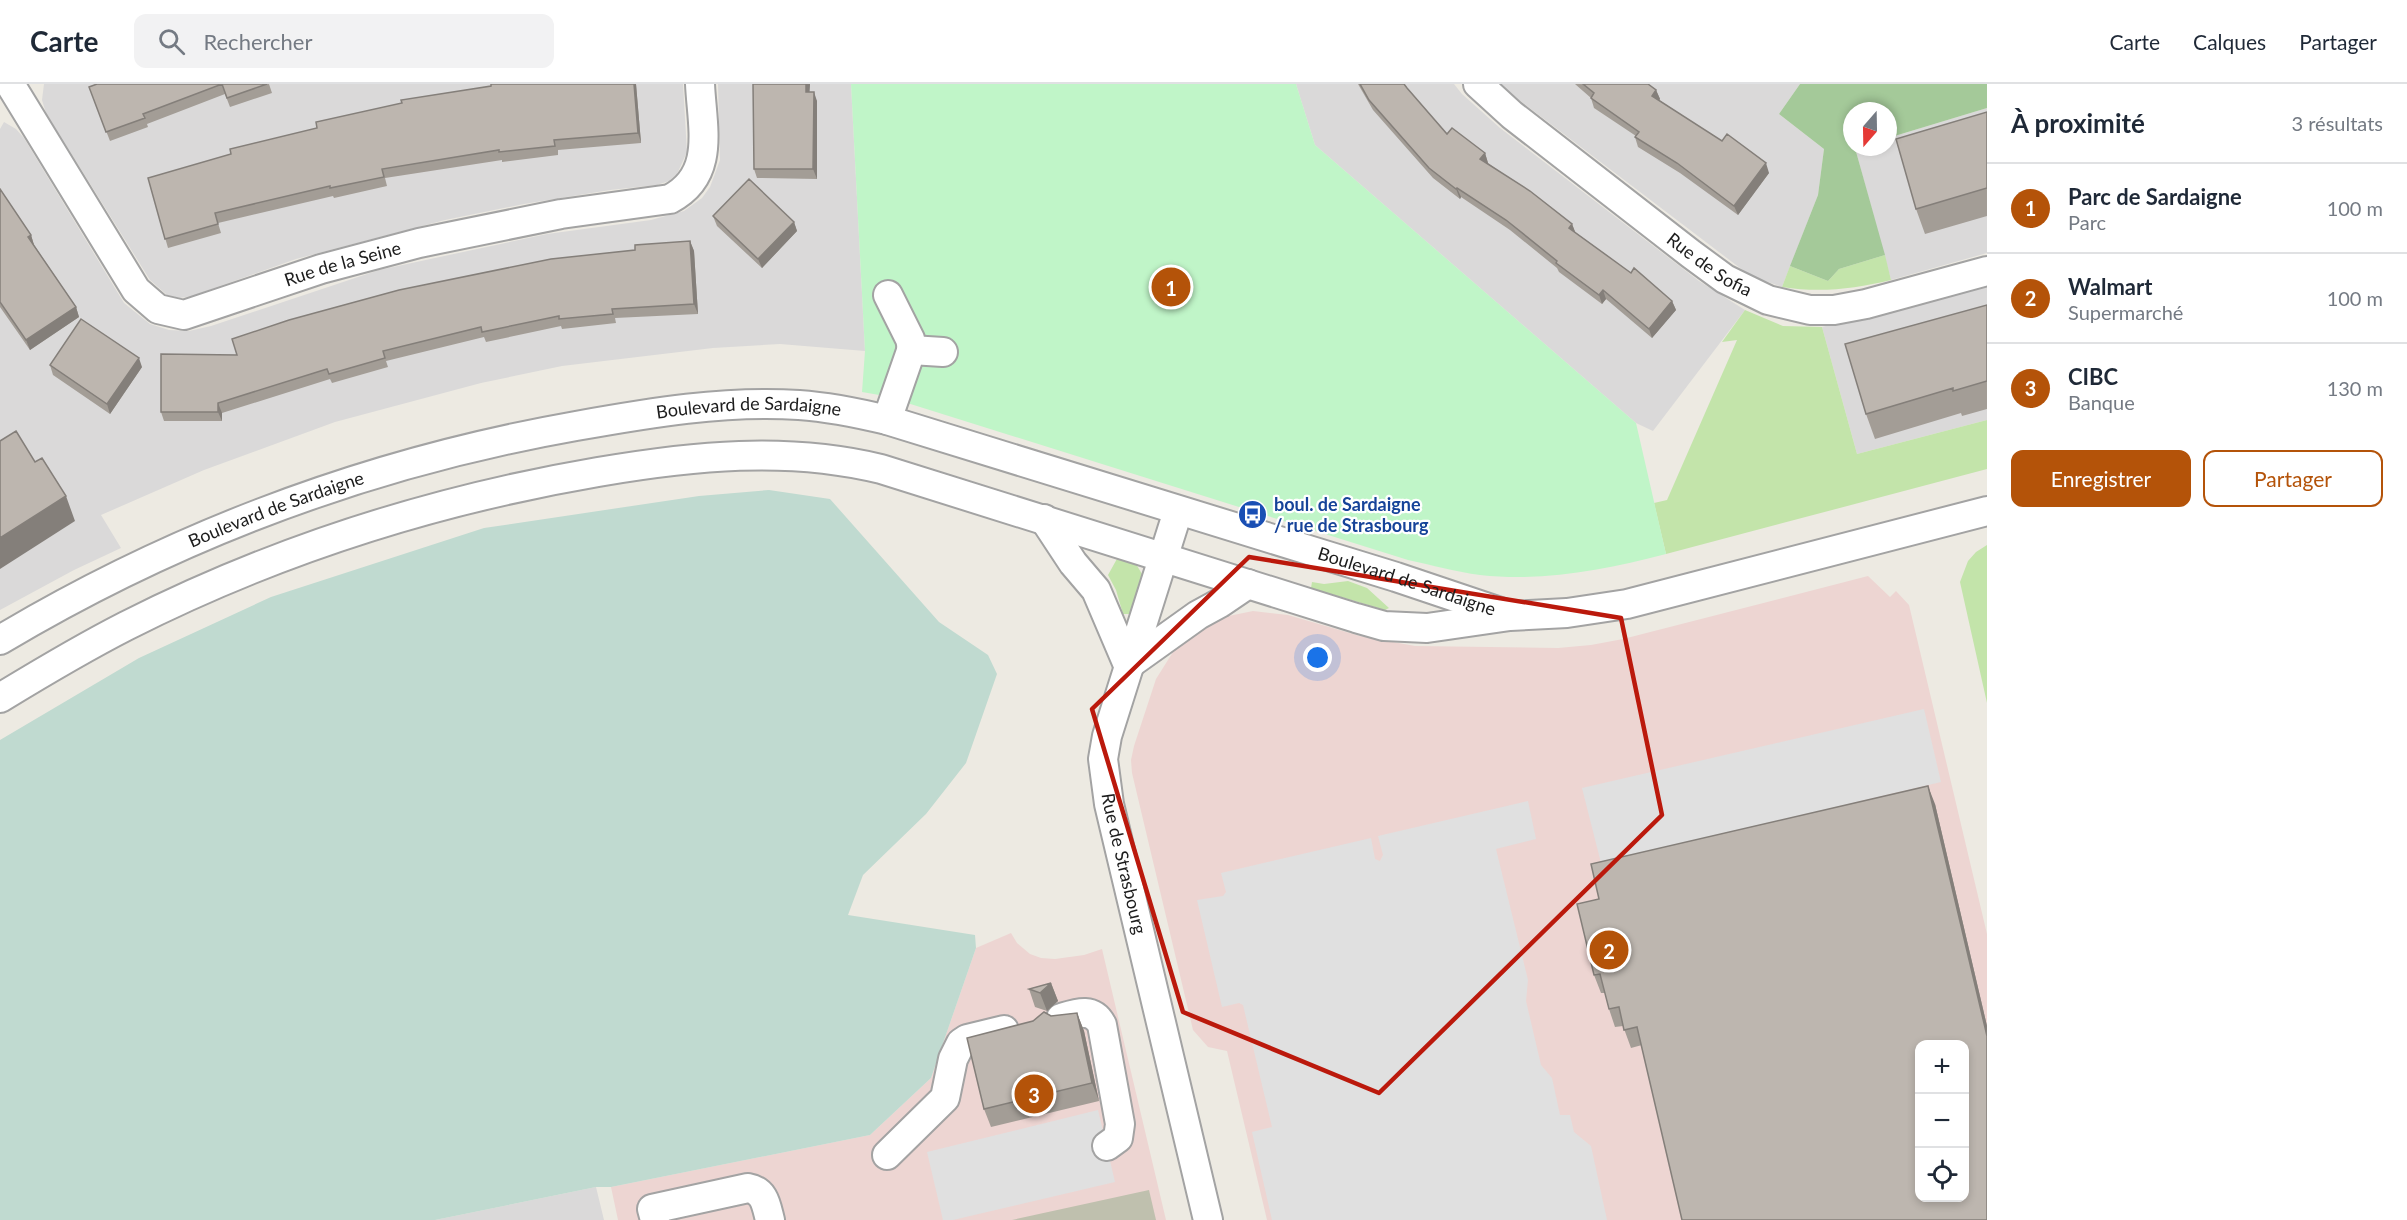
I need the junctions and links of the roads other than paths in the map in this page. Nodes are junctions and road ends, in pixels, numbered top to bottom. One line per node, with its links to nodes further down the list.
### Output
1 (10, 84): 2 (street, Rue de la Seine)
2 (700, 84)
3 (1478, 84): 4 (street, Rue de Sofia)
4 (1987, 271)
5 (888, 296): 6 (street)
6 (911, 350): 7 (street); 8 (street)
7 (943, 352)
8 (887, 420): 9 (street, Boulevard de Sardaigne); 15 (street, Boulevard de Sardaigne)
9 (1179, 511): 12 (street, Rue de Strasbourg); 14 (street, Boulevard de Sardaigne)
10 (1987, 511): 14 (street, Boulevard de Sardaigne)
11 (1044, 519): 12 (street, Boulevard de Sardaigne); 16 (street); 17 (street, Boulevard de Sardaigne)
12 (1164, 557): 13 (street, Boulevard de Sardaigne); 16 (street, Rue de Strasbourg)
13 (1248, 584): 14 (street, Boulevard de Sardaigne); 16 (street)
14 (1510, 616)
15 (0, 640)
16 (1128, 665): 24 (street, Rue de Strasbourg)
17 (0, 698)
18 (1061, 1018): 20 (street)
19 (1024, 1026): 21 (street)
20 (1107, 1146)
21 (887, 1155)
22 (655, 1220): 23 (street)
23 (770, 1220)
24 (1208, 1220)

